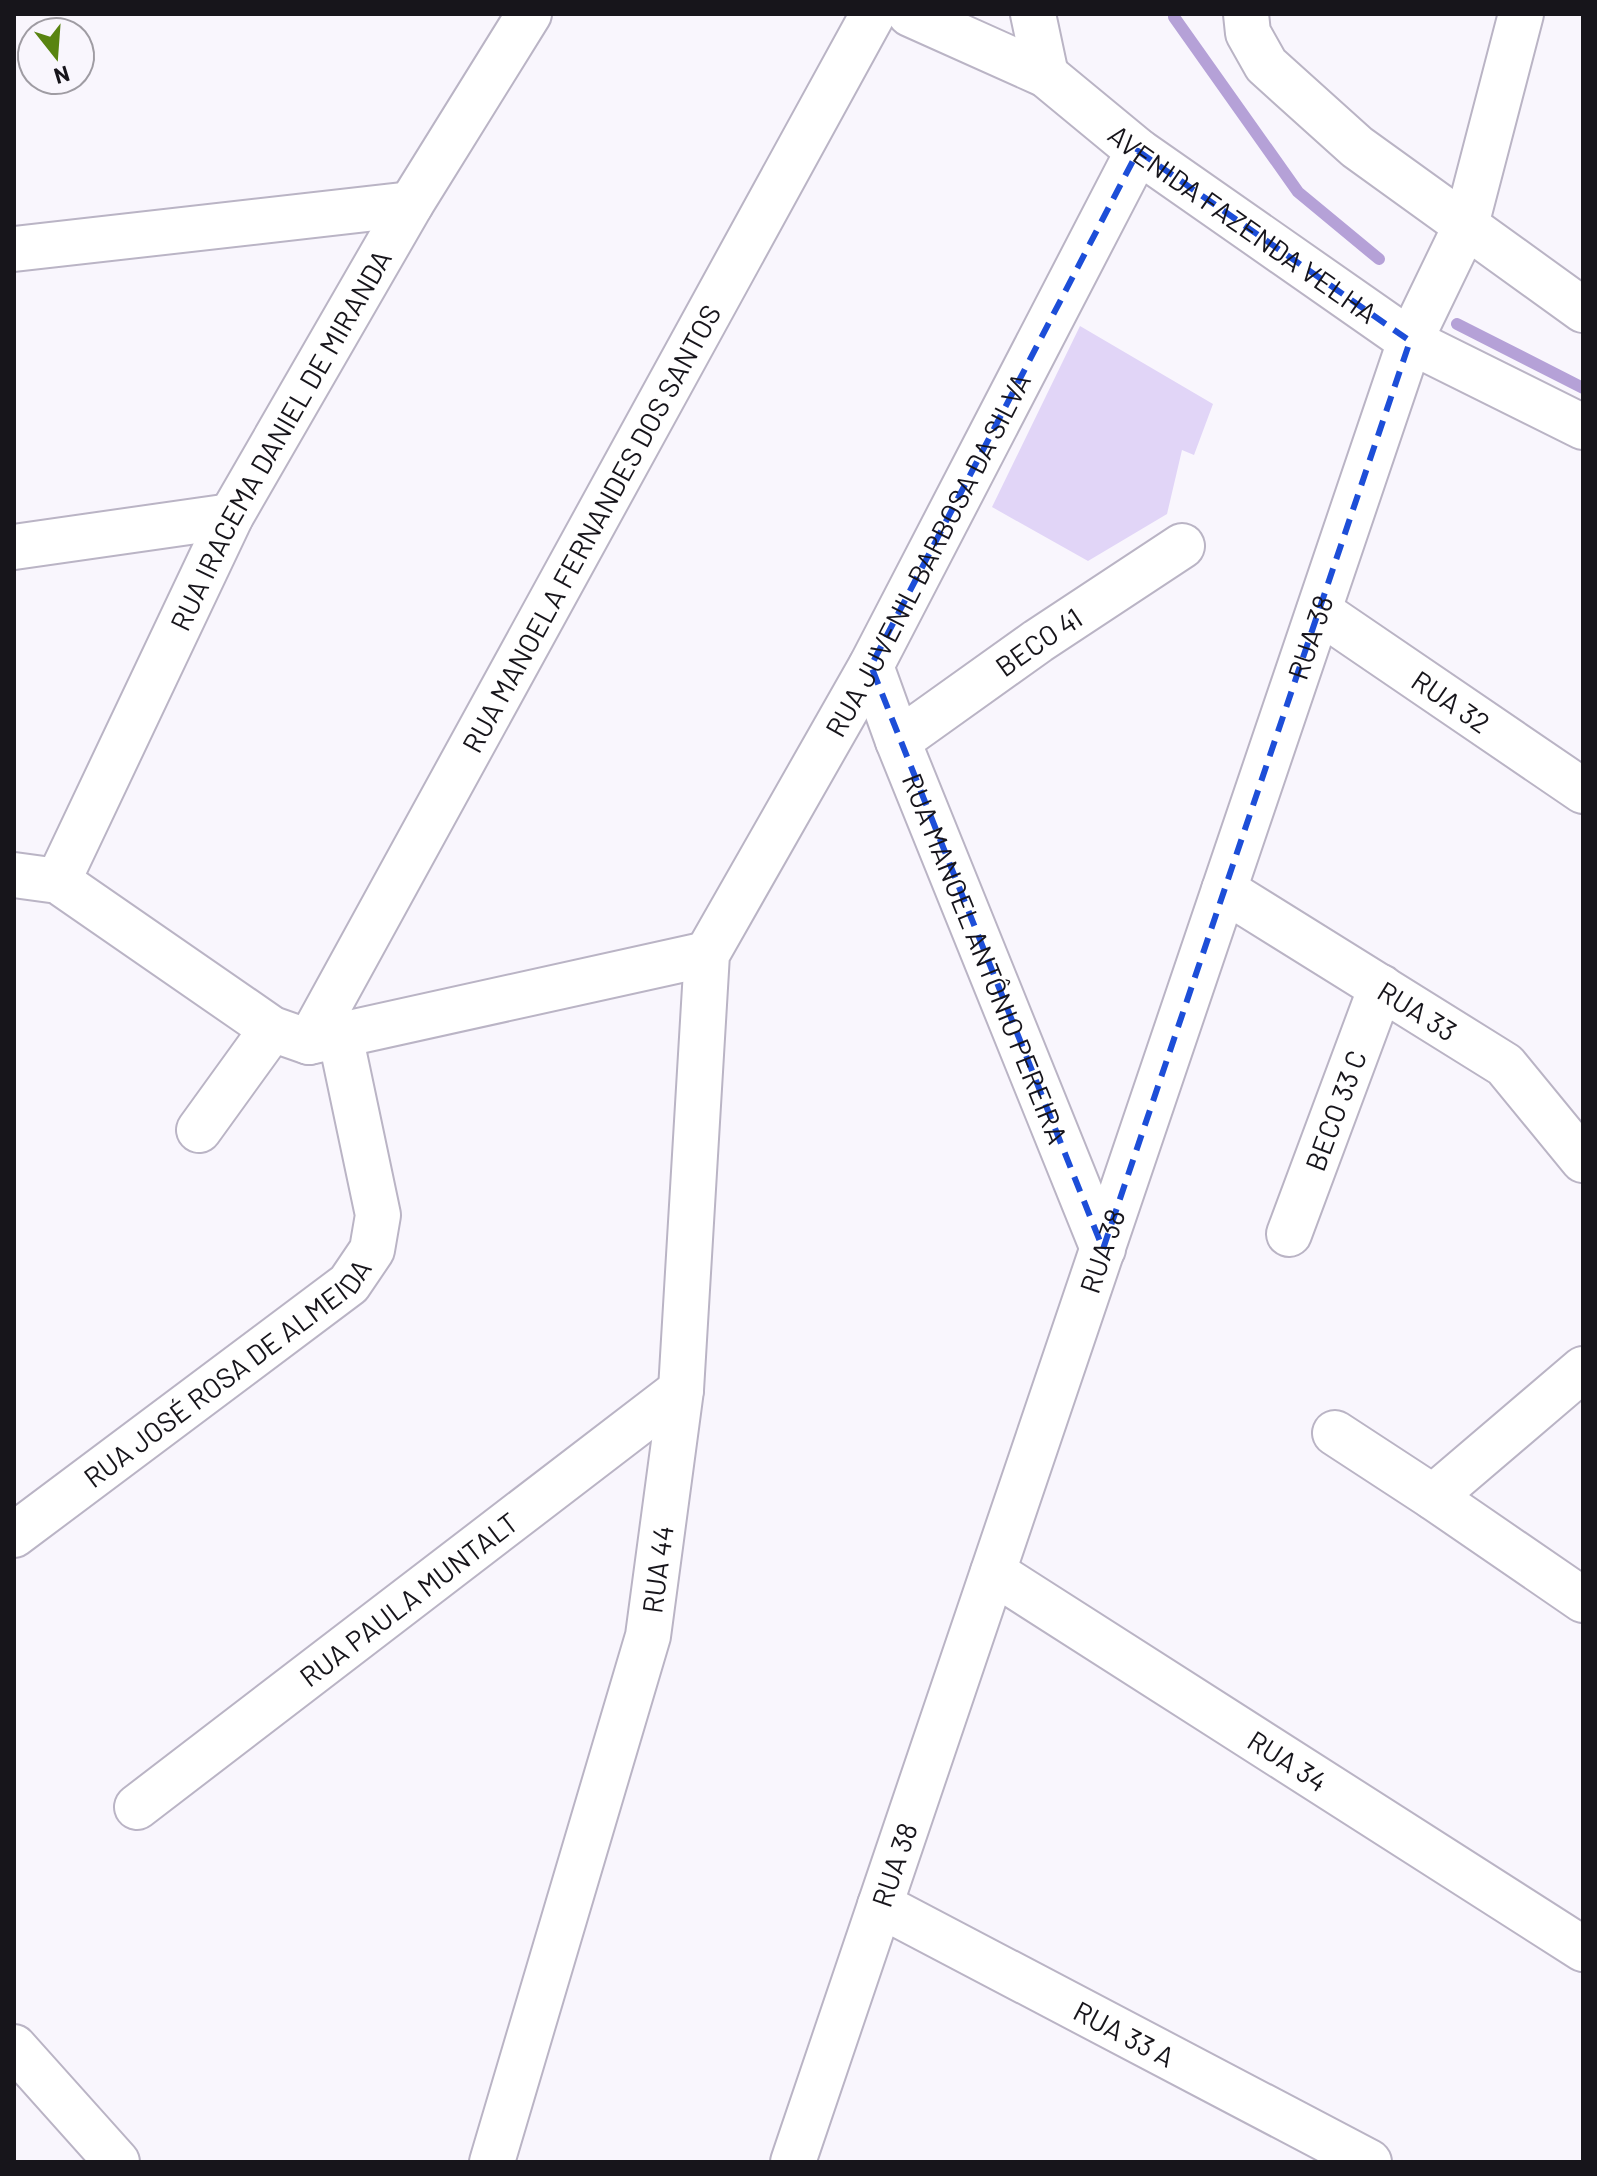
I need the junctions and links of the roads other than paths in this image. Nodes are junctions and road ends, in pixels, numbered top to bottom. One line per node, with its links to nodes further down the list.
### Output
1 (529, 14): 9 (street, RUA IRACEMA DANIEL DE MIRANDA)
2 (873, 14): 27 (street, RUA MANOELA FERNANDES DOS SANTOS)
3 (910, 14): 7 (street, AVENIDA FAZENDA VELHA)
4 (1033, 14): 7 (street)
5 (1246, 14): 10 (street)
6 (1521, 14): 10 (street, RUA 38)
7 (1046, 75): 8 (street, AVENIDA FAZENDA VELHA)
8 (1138, 151): 13 (street, AVENIDA FAZENDA VELHA); 19 (street, RUA JUVENIL BARBOSA DA SILVA)
9 (411, 204): 11 (street); 15 (street, RUA IRACEMA DANIEL DE MIRANDA)
10 (1466, 225): 12 (street); 13 (street, RUA 38)
11 (14, 249)
12 (1583, 310)
13 (1410, 341): 14 (street, AVENIDA FAZENDA VELHA); 18 (street, RUA 38)
14 (1583, 427)
15 (231, 516): 17 (street); 23 (street, RUA IRACEMA DANIEL DE MIRANDA)
16 (1182, 546): 20 (street, BECO 41)
17 (14, 547)
18 (1319, 611): 21 (street, RUA 32); 24 (street, RUA 38)
19 (871, 666): 20 (street, RUA MANOEL ANTÔNIO PEREIRA); 25 (street, RUA JUVENIL BARBOSA DA SILVA)
20 (898, 741): 31 (street, RUA MANOEL ANTÔNIO PEREIRA)
21 (1583, 791)
22 (14, 875): 23 (street)
23 (58, 881): 27 (street)
24 (1224, 890): 26 (street, RUA 33); 31 (street, RUA 38)
25 (707, 954): 27 (street); 33 (street, RUA 44)
26 (1381, 987): 29 (street, RUA 33); 30 (street, BECO 33 C)
27 (307, 1035): 28 (street, RUA MANOELA FERNANDES DOS SANTOS); 36 (street, RUA JOSÉ ROSA DE ALMEIDA)
28 (199, 1130)
29 (1583, 1160)
30 (1289, 1234)
31 (1103, 1249): 37 (street, RUA 38)
32 (1583, 1369): 35 (street)
33 (681, 1390): 39 (street, RUA PAULA MUNTALT); 44 (street, RUA 44)
34 (1335, 1433): 35 (street)
35 (1433, 1497): 38 (street)
36 (14, 1535)
37 (993, 1572): 40 (street, RUA 38); 41 (street, RUA 34)
38 (1583, 1600)
39 (137, 1807)
40 (880, 1905): 45 (street, RUA 38); 46 (street, RUA 33 A)
41 (1583, 1949)
42 (14, 2047): 43 (street)
43 (117, 2162)
44 (492, 2162)
45 (793, 2162)
46 (1369, 2162)

